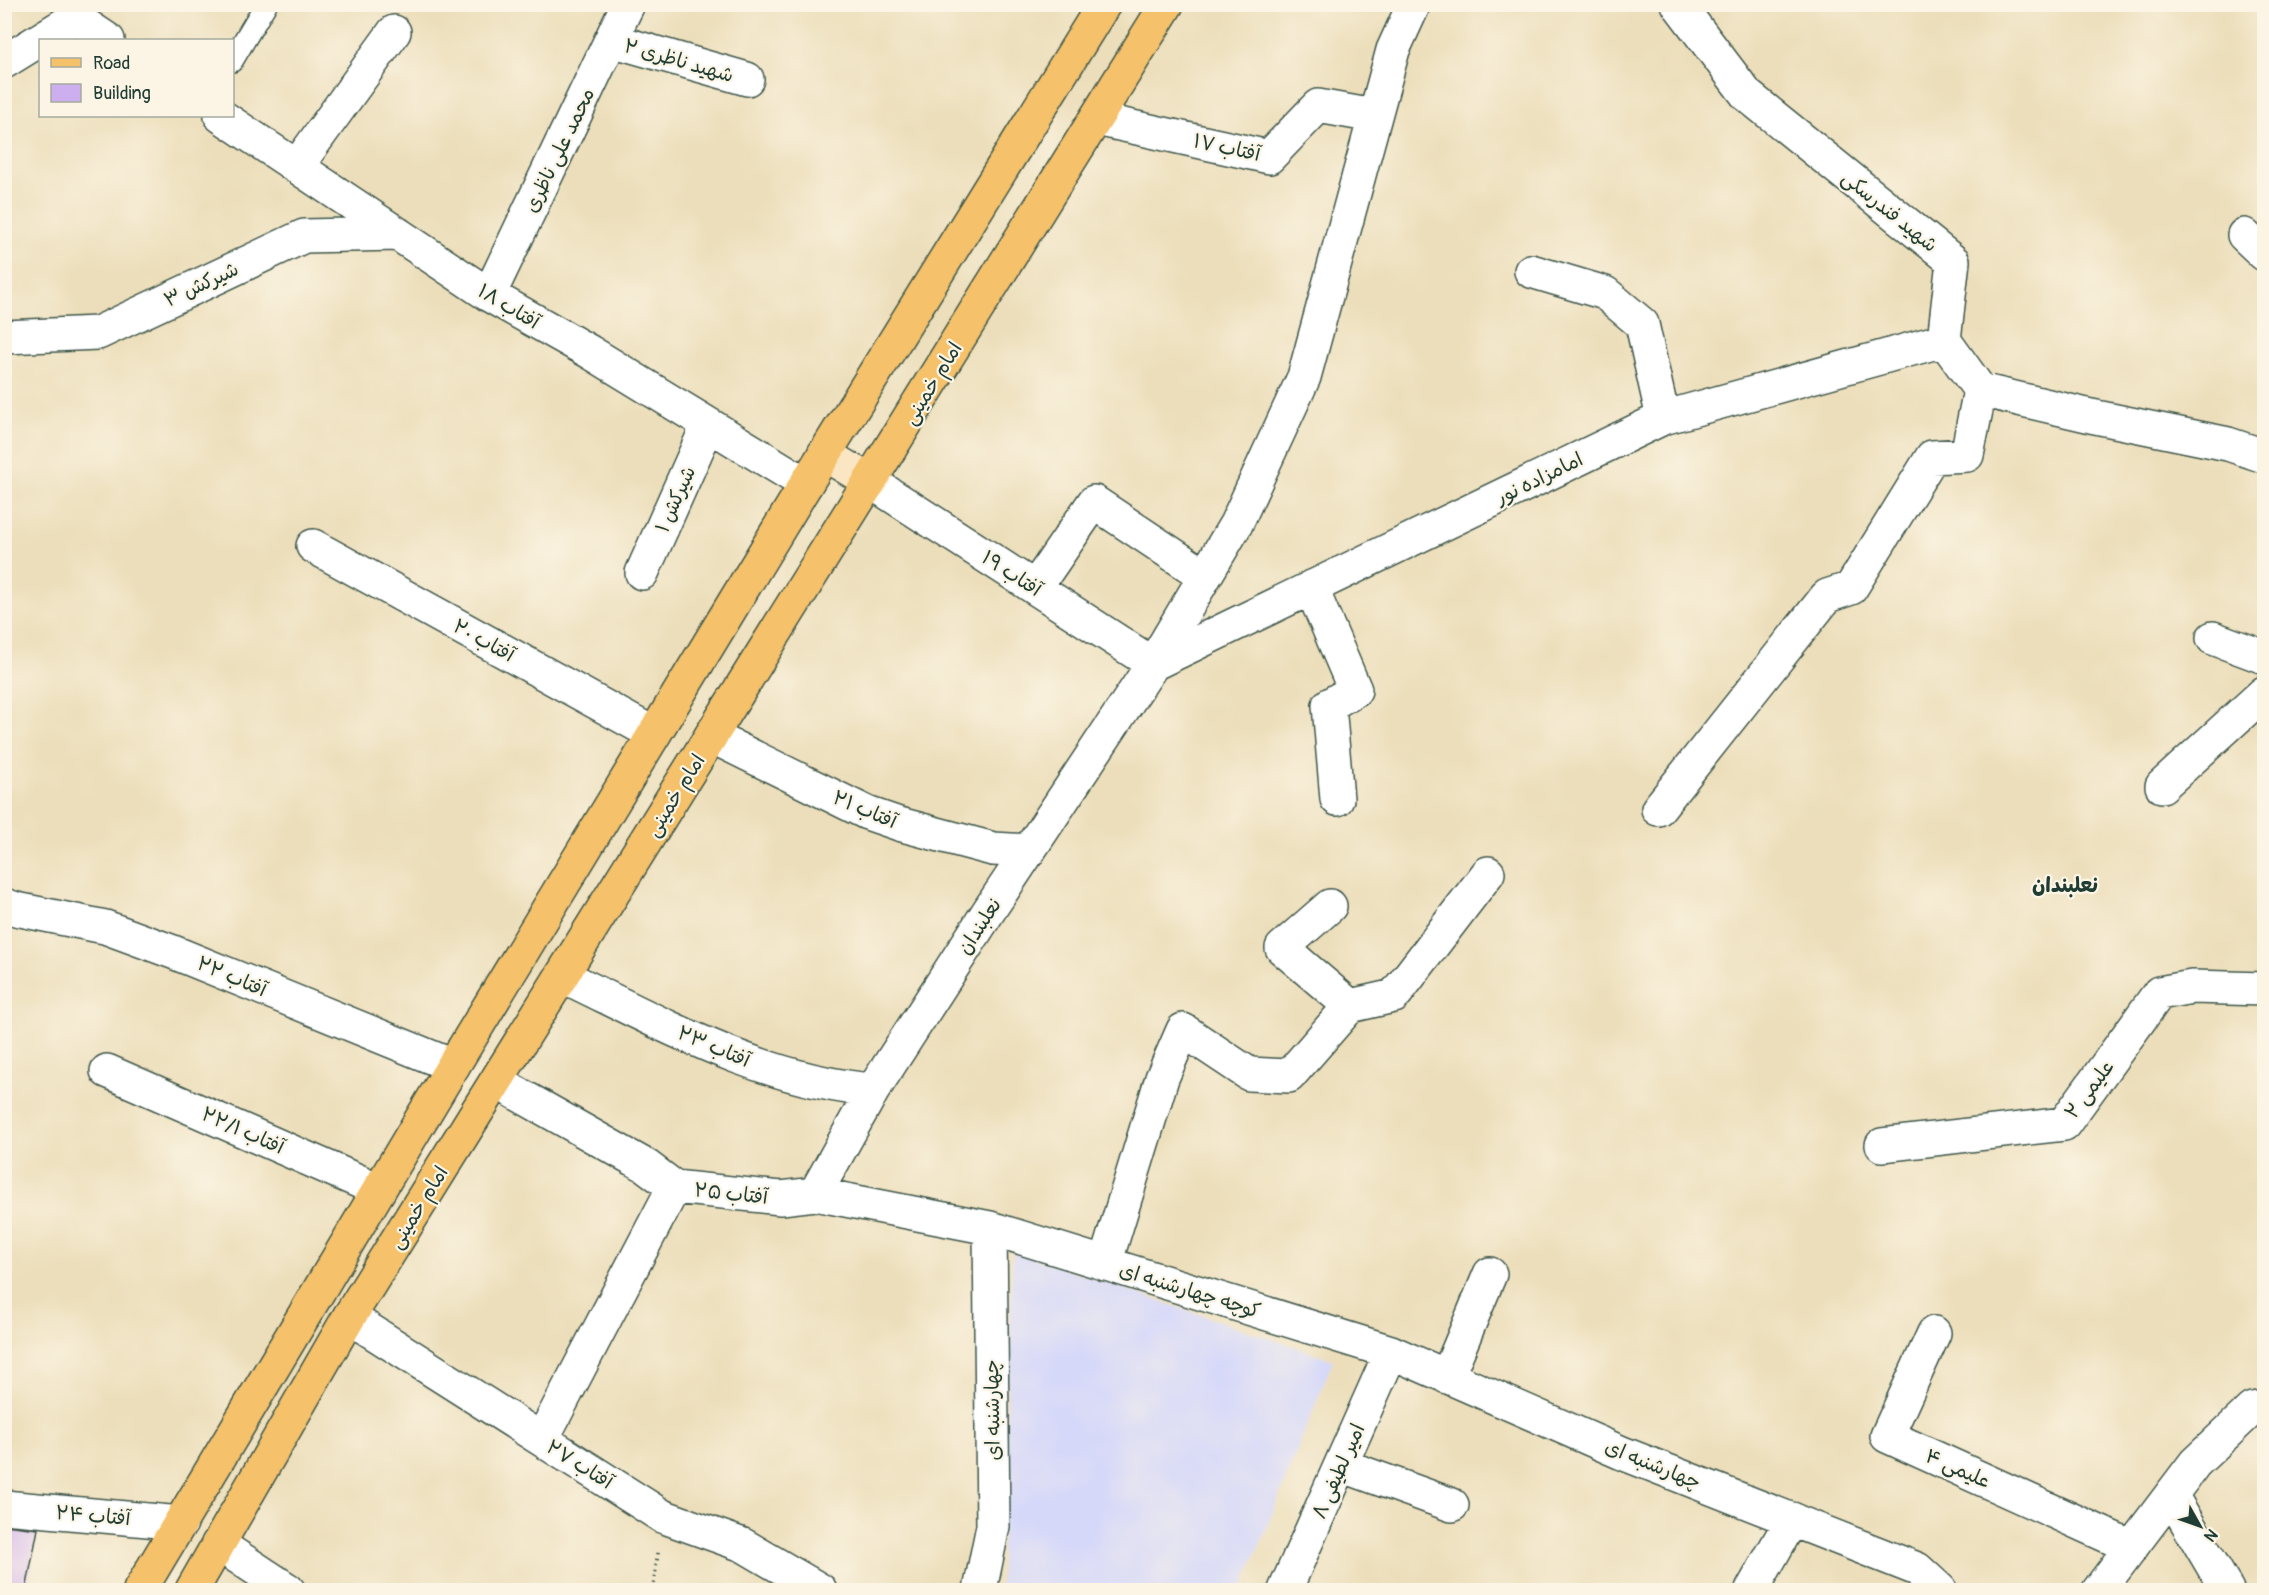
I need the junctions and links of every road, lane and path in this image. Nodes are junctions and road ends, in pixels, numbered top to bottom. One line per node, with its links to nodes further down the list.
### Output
1 (266, 4): 11 (lane)
2 (628, 4): 10 (street, محمد علی ناظری)
3 (1104, 4): 26 (main road, امام خمینی)
4 (1167, 4): 16 (main road, امام خمینی)
5 (1414, 4): 14 (street, نعلبندان)
6 (1678, 4): 22 (street, شهید فندرسکی)
7 (78, 11): 9 (street); 12 (street)
8 (394, 32): 17 (street)
9 (107, 39)
10 (611, 40): 13 (street, ۲ شهید ناظری); 20 (street, محمد علی ناظری)
11 (234, 58)
12 (4, 62)
13 (747, 80)
14 (1374, 116): 16 (street, ۱۷ آفتاب); 32 (street, نعلبندان)
15 (223, 117): 17 (street, آفتاب ۱۸)
16 (1096, 119): 28 (main road, امام خمینی)
17 (297, 166): 18 (street, آفتاب ۱۸)
18 (398, 234): 20 (street, آفتاب ۱۸); 21 (street, ۳ شیرکش)
19 (1531, 271): 24 (street)
20 (489, 295): 25 (street, آفتاب ۱۸)
21 (4, 337)
22 (1944, 340): 23 (street); 24 (street, امامزاده نور)
23 (1980, 390): 27 (street); 43 (street)
24 (1663, 418): 34 (street, امامزاده نور)
25 (708, 425): 29 (street, آفتاب ۱۸); 31 (street, شیرکش ۱)
26 (824, 454): 28 (main road); 29 (main road, امام خمینی)
27 (2265, 456)
28 (871, 482): 33 (street, ۱۹ آفتاب); 40 (main road, امام خمینی)
29 (806, 484): 39 (main road, امام خمینی)
30 (313, 546): 39 (street, ۲۰ آفتاب)
31 (642, 573)
32 (1205, 576): 33 (street); 37 (street, نعلبندان)
33 (1035, 588): 37 (street, ۱۹ آفتاب)
34 (1311, 588): 37 (street, امامزاده نور); 42 (street)
35 (2212, 638): 36 (street)
36 (2265, 657)
37 (1153, 664): 44 (street, نعلبندان)
38 (2265, 693): 41 (street)
39 (654, 734): 51 (main road, امام خمینی)
40 (711, 736): 44 (street, آفتاب ۲۱); 48 (main road, امام خمینی)
41 (2162, 786)
42 (1337, 799)
43 (1658, 809)
44 (1029, 851): 54 (street, نعلبندان)
45 (1488, 873): 50 (street)
46 (1330, 906): 50 (street)
47 (8, 915): 51 (street, آفتاب ۲۲)
48 (563, 976): 53 (main road, امام خمینی); 54 (street, آفتاب ۲۳)
49 (2265, 989): 55 (street, ۲ علیمی)
50 (1350, 1006): 60 (street)
51 (453, 1066): 57 (main road, امام خمینی)
52 (107, 1071): 57 (street, آفتاب ۲۲/۱)
53 (497, 1082): 56 (street, آفتاب ۲۵); 62 (main road, امام خمینی)
54 (873, 1090): 58 (street, نعلبندان)
55 (1882, 1145)
56 (674, 1186): 58 (street, آفتاب ۲۵); 67 (street)
57 (379, 1190): 73 (main road, امام خمینی)
58 (815, 1194): 59 (street, آفتاب ۲۵)
59 (990, 1228): 60 (street, کوچه چهارشنبه ای); 81 (street, چهارشنبه ای)
60 (1106, 1264): 64 (street, کوچه چهارشنبه ای)
61 (1490, 1274): 65 (street)
62 (349, 1317): 67 (street, آفتاب ۲۷); 74 (main road, امام خمینی)
63 (1934, 1333): 75 (street, ۴ علیمی)
64 (1391, 1352): 65 (street, چهارشنبه ای); 68 (street, ۸ امیر لطیفی)
65 (1447, 1377): 72 (street, چهارشنبه ای)
66 (2265, 1407): 69 (street)
67 (542, 1439): 80 (street, آفتاب ۲۷)
68 (1341, 1465): 70 (street); 82 (street, ۸ امیر لطیفی)
69 (2171, 1495): 75 (street); 85 (street)
70 (1452, 1506)
71 (4, 1507): 73 (street, آفتاب ۲۴)
72 (1792, 1520): 76 (street, چهارشنبه ای); 83 (street)
73 (181, 1523): 77 (main road, امام خمینی)
74 (218, 1544): 78 (main road, امام خمینی); 79 (street)
75 (2132, 1547): 84 (street)
76 (1929, 1580)
77 (140, 1590)
78 (192, 1590)
79 (288, 1590)
80 (820, 1590)
81 (980, 1590)
82 (1285, 1590)
83 (1752, 1590)
84 (2099, 1590)
85 (2227, 1590)

